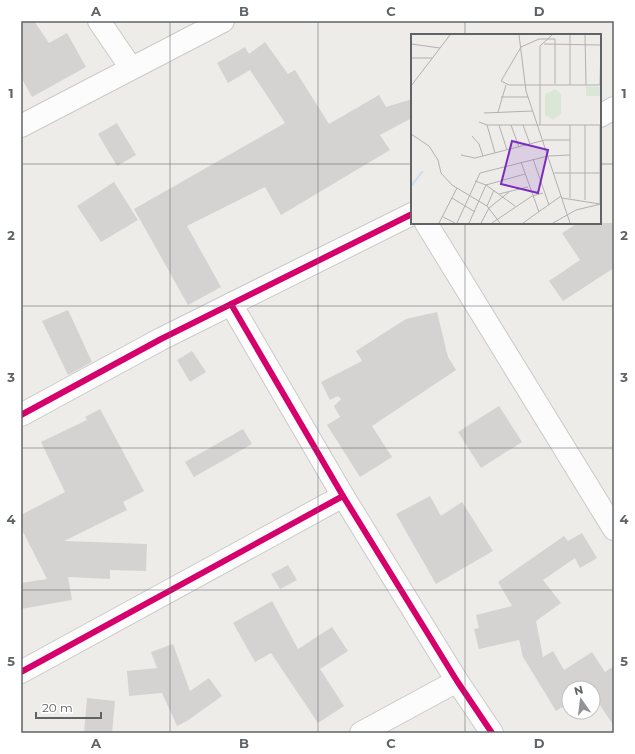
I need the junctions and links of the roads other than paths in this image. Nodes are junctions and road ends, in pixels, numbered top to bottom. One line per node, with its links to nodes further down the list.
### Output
1 (99, 21): 3 (street)
2 (223, 21): 3 (street)
3 (131, 68): 6 (street)
4 (614, 108): 5 (street)
5 (601, 115)
6 (21, 126)
7 (411, 214): 9 (street)
8 (427, 224): 12 (street)
9 (231, 304): 10 (street); 11 (street)
10 (21, 415)
11 (343, 496): 13 (street); 14 (street)
12 (614, 529)
13 (21, 672)
14 (457, 682): 15 (street); 16 (street)
15 (361, 733)
16 (492, 733)

